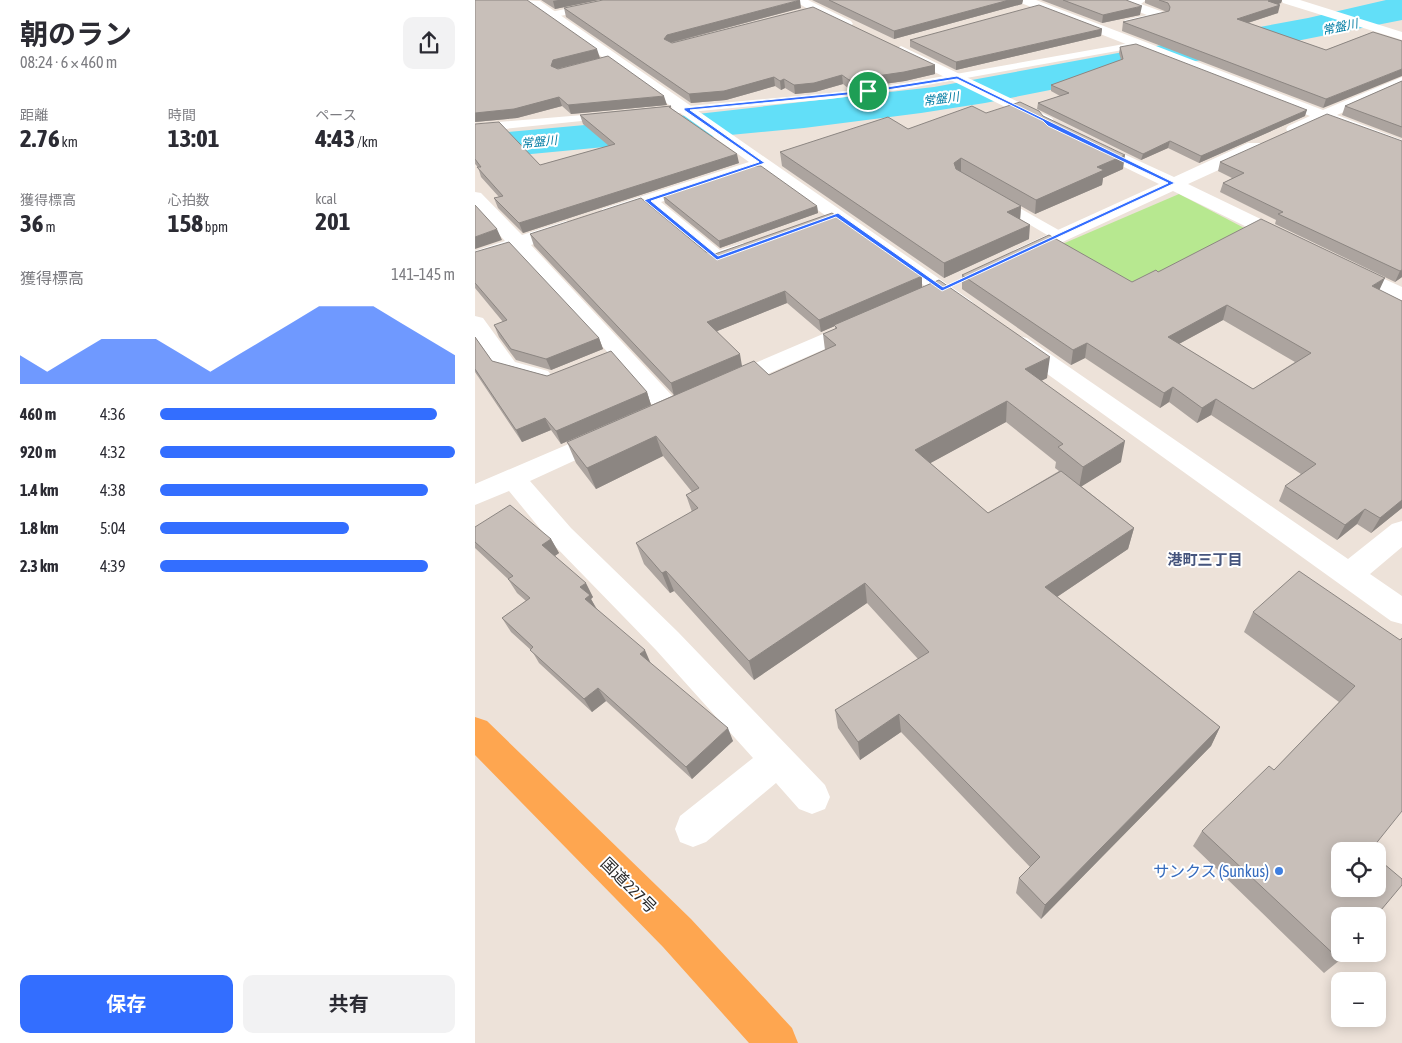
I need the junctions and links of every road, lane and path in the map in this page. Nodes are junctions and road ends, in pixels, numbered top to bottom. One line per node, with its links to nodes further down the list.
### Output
1 (525, 0): 9 (street)
2 (620, 0): 9 (lane)
3 (798, 0): 7 (street)
4 (1140, 0): 10 (street)
5 (1287, 0): 12 (street)
6 (1023, 5): 10 (street)
7 (817, 9): 8 (lane); 11 (street)
8 (798, 14)
9 (551, 15): 15 (street)
10 (1102, 29): 14 (street)
11 (862, 31)
12 (1399, 33)
13 (912, 41): 17 (street)
14 (1144, 45): 17 (lane); 22 (street)
15 (614, 59): 16 (lane); 19 (street)
16 (596, 64)
17 (959, 78): 19 (lane); 24 (street)
18 (1402, 81): 22 (street)
19 (688, 110): 20 (lane); 27 (street)
20 (639, 113)
21 (620, 115): 23 (lane)
22 (1324, 116): 26 (street); 28 (street)
23 (475, 128)
24 (1058, 129)
25 (1076, 137): 28 (street)
26 (1402, 146)
27 (762, 163): 31 (street); 49 (street)
28 (1172, 183): 32 (street); 35 (street)
29 (986, 193): 32 (lane)
30 (475, 197): 34 (street)
31 (647, 200): 33 (street); 34 (street)
32 (1059, 236): 38 (street)
33 (763, 242)
34 (517, 243): 36 (street); 44 (street)
35 (1305, 248)
36 (475, 257)
37 (1331, 260): 39 (street)
38 (1005, 261)
39 (1402, 295)
40 (878, 317): 43 (street)
41 (475, 323): 42 (street)
42 (561, 376)
43 (714, 389)
44 (669, 408)
45 (625, 428): 46 (street)
46 (513, 478): 47 (street); 52 (street)
47 (475, 496)
48 (1402, 531): 49 (street)
49 (1349, 574): 50 (street)
50 (1402, 612)
51 (475, 732): 55 (highway, 国道227号)
52 (777, 760): 53 (street); 54 (street)
53 (812, 797)
54 (693, 829)
55 (777, 1043)

